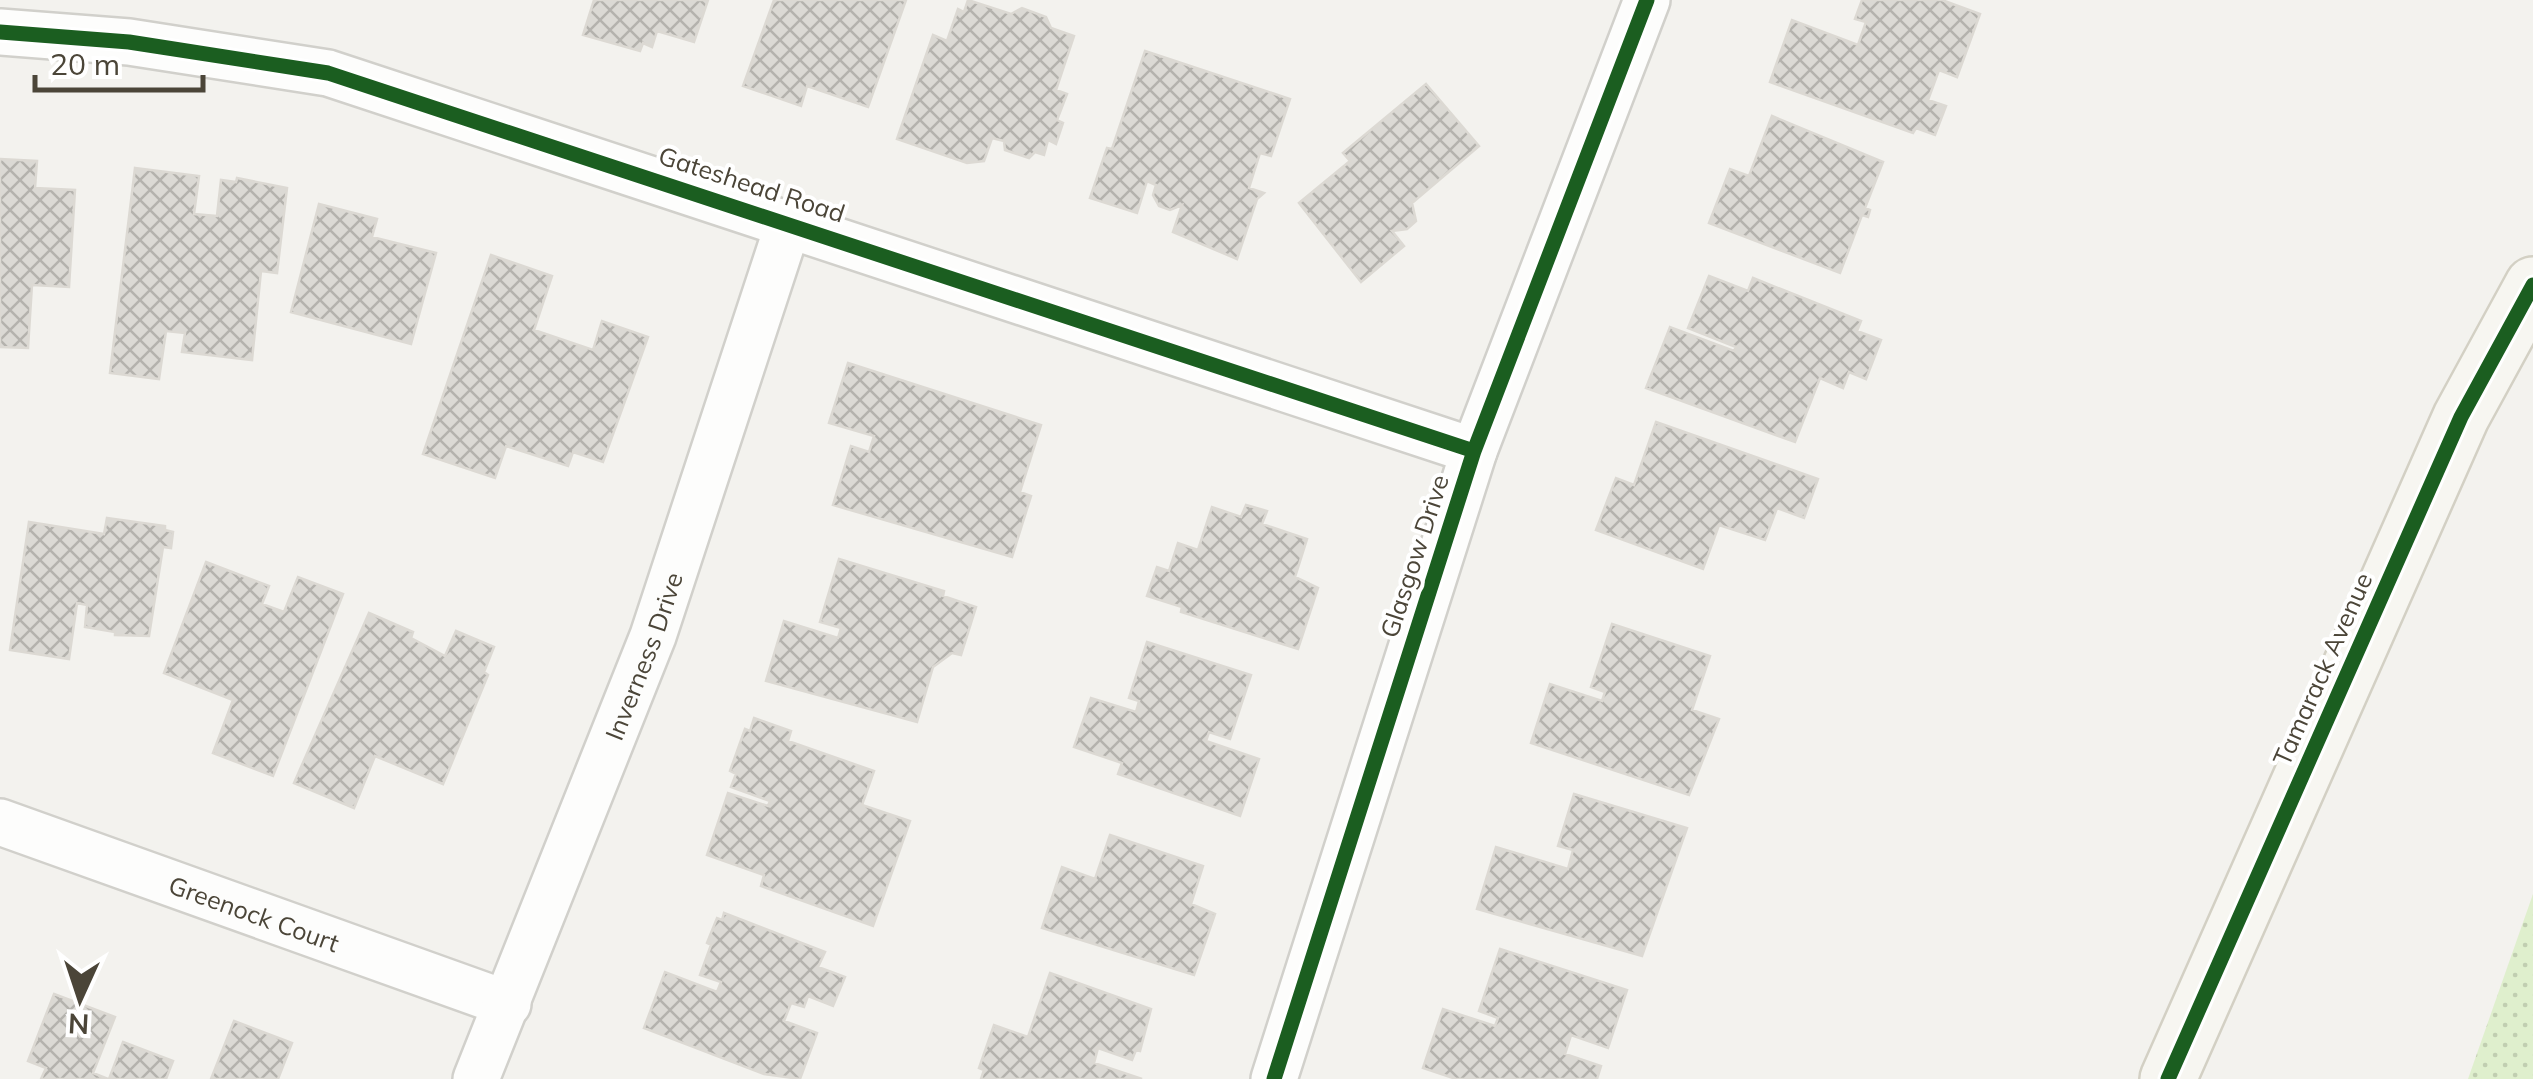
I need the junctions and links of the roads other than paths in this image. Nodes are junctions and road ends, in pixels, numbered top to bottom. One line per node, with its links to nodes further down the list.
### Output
1 (1647, 0): 5 (street, Glasgow Drive)
2 (0, 32): 3 (street, Gateshead Road)
3 (789, 222): 5 (street, Gateshead Road); 7 (street, Inverness Drive)
4 (2533, 285): 10 (main road, Tamarack Avenue)
5 (1474, 451): 9 (street, Glasgow Drive)
6 (0, 822): 7 (street, Greenock Court)
7 (508, 1004): 8 (street, Inverness Drive)
8 (476, 1079)
9 (1274, 1079)
10 (2168, 1079)

